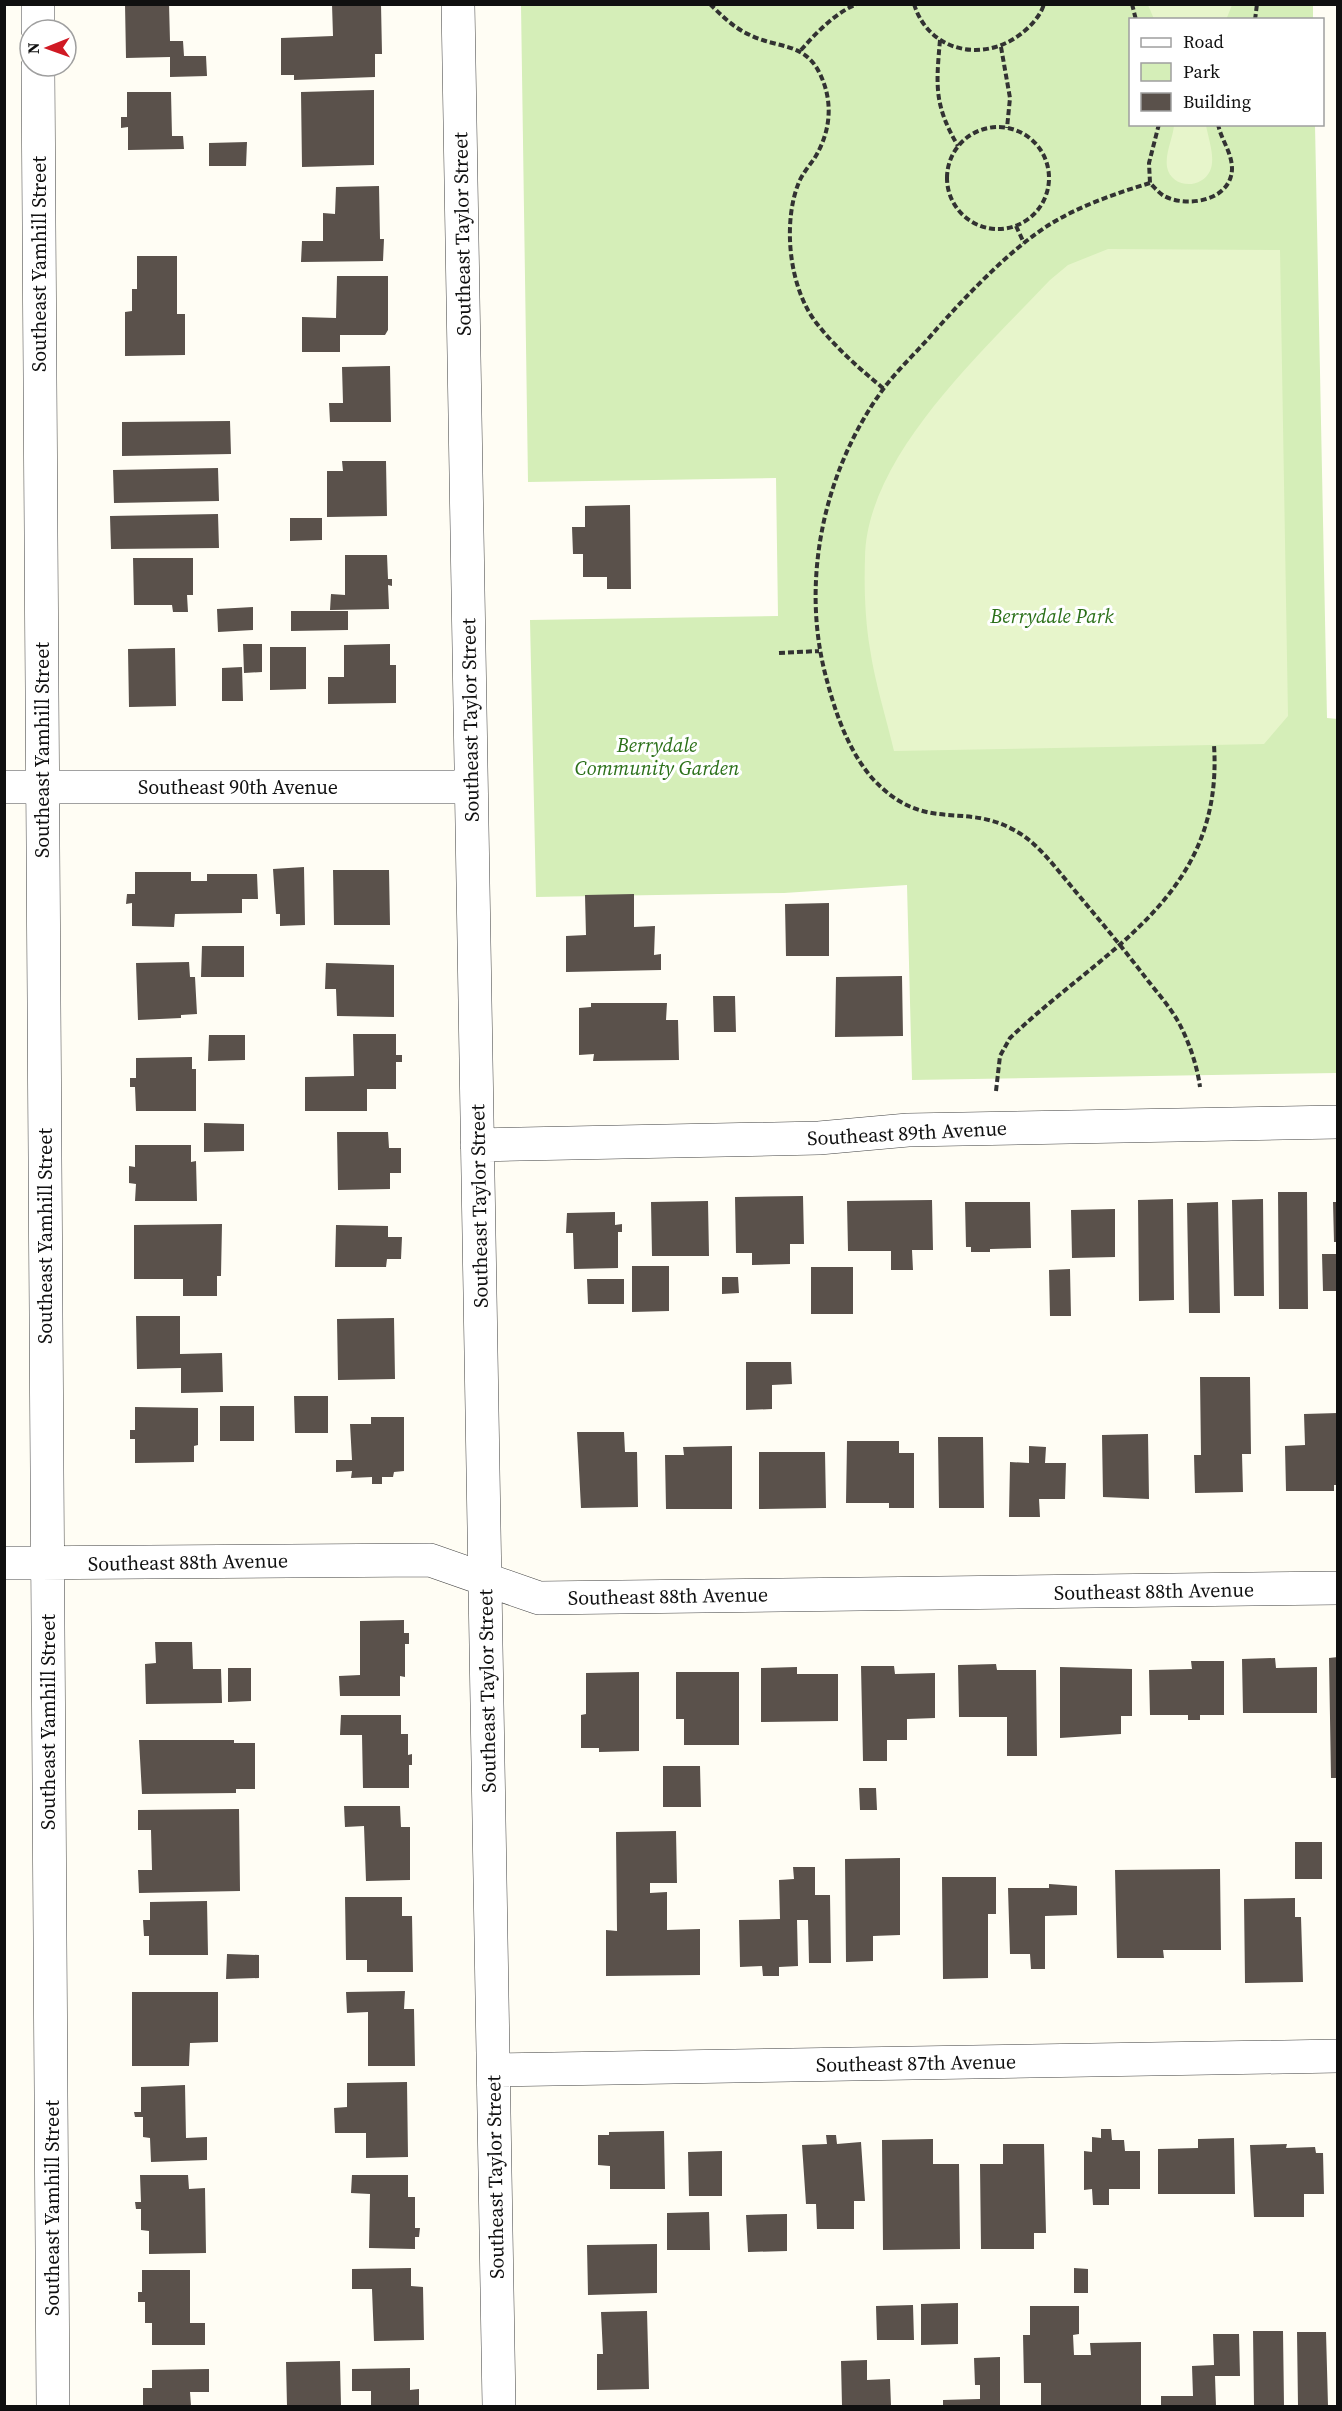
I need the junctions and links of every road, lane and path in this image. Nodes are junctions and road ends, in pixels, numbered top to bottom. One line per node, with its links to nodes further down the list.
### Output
1 (458, 4): 22 (street, Southeast Taylor Street)
2 (710, 4): 8 (path)
3 (857, 4): 8 (path)
4 (914, 4): 6 (path)
5 (1044, 4): 7 (path)
6 (940, 40): 7 (path); 13 (path)
7 (1001, 47): 12 (path)
8 (801, 50): 17 (path)
9 (38, 78): 21 (street, Southeast Yamhill Street)
10 (1159, 126): 14 (path)
11 (1219, 126): 14 (path)
12 (1006, 128): 13 (path); 15 (path)
13 (958, 146): 15 (path)
14 (1150, 183): 16 (path)
15 (1016, 226): 16 (path)
16 (1024, 243): 17 (path)
17 (884, 388): 18 (path)
18 (819, 651): 19 (path); 24 (path)
19 (779, 653)
20 (1214, 745): 24 (path)
21 (42, 787): 22 (street, Southeast 90th Avenue); 23 (street, Southeast 90th Avenue); 30 (street, Southeast Yamhill Street)
22 (471, 787): 28 (street, Southeast Taylor Street)
23 (4, 788)
24 (1121, 946): 26 (path); 27 (path)
25 (1338, 1122): 26 (street, Southeast 89th Avenue)
26 (1203, 1124): 27 (street, Southeast 89th Avenue)
27 (996, 1128): 28 (street, Southeast 89th Avenue)
28 (477, 1145): 31 (street, Southeast Taylor Street)
29 (4, 1563): 30 (street, Southeast 88th Avenue)
30 (47, 1563): 31 (street, Southeast 88th Avenue); 35 (street, Southeast Yamhill Street)
31 (485, 1579): 32 (street, Southeast 88th Avenue); 34 (street, Southeast Taylor Street)
32 (1338, 1588)
33 (1338, 2056): 34 (street, Southeast 87th Avenue)
34 (494, 2070): 36 (street, Southeast Taylor Street)
35 (53, 2406)
36 (500, 2406)

